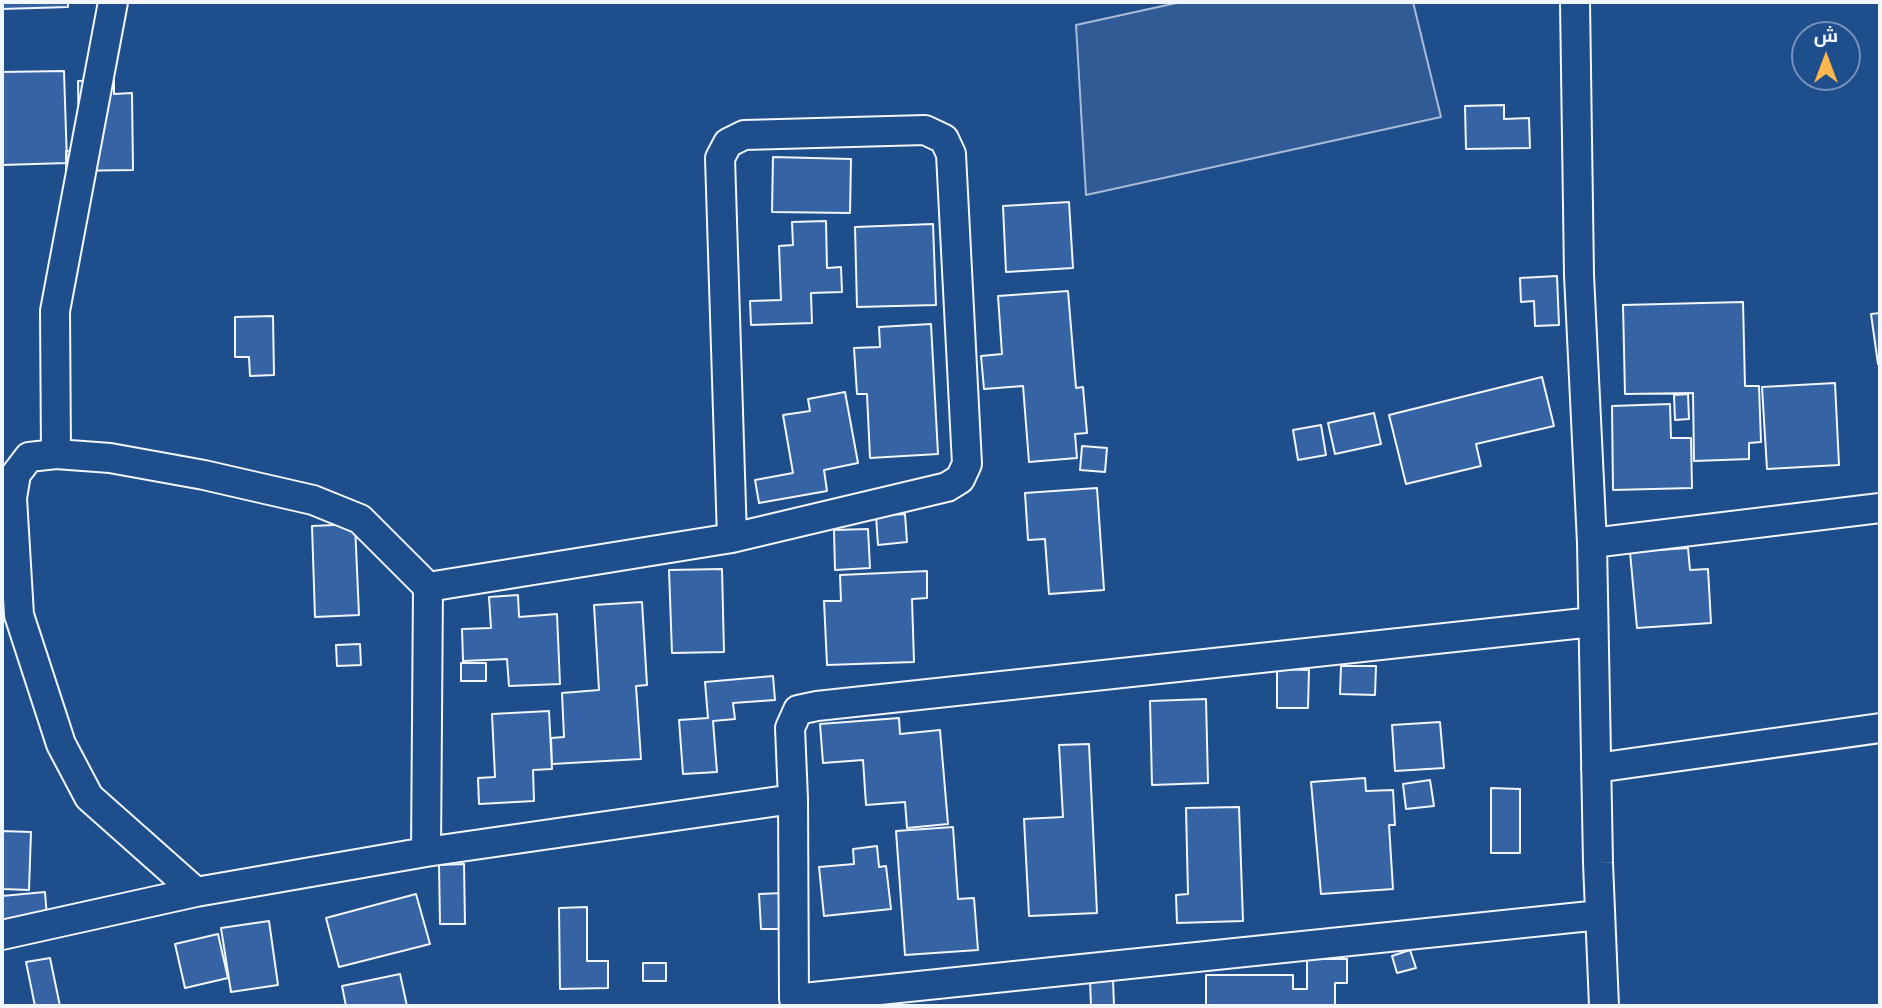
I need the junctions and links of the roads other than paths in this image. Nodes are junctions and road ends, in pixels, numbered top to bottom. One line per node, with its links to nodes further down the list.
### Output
1 (113, 2): 3 (street)
2 (1575, 2): 6 (street)
3 (56, 454): 7 (street); 13 (street)
4 (1880, 508): 6 (street)
5 (732, 538): 5 (street); 7 (street)
6 (1592, 542): 8 (street)
7 (428, 587): 12 (street)
8 (1593, 622): 10 (street); 11 (street)
9 (1880, 729): 10 (street)
10 (1596, 768): 14 (street)
11 (793, 799): 12 (street); 16 (street)
12 (426, 852): 13 (street)
13 (197, 892): 15 (street)
14 (1600, 915): 16 (street); 17 (street)
15 (2, 935)
16 (794, 1002)
17 (1604, 1006)

